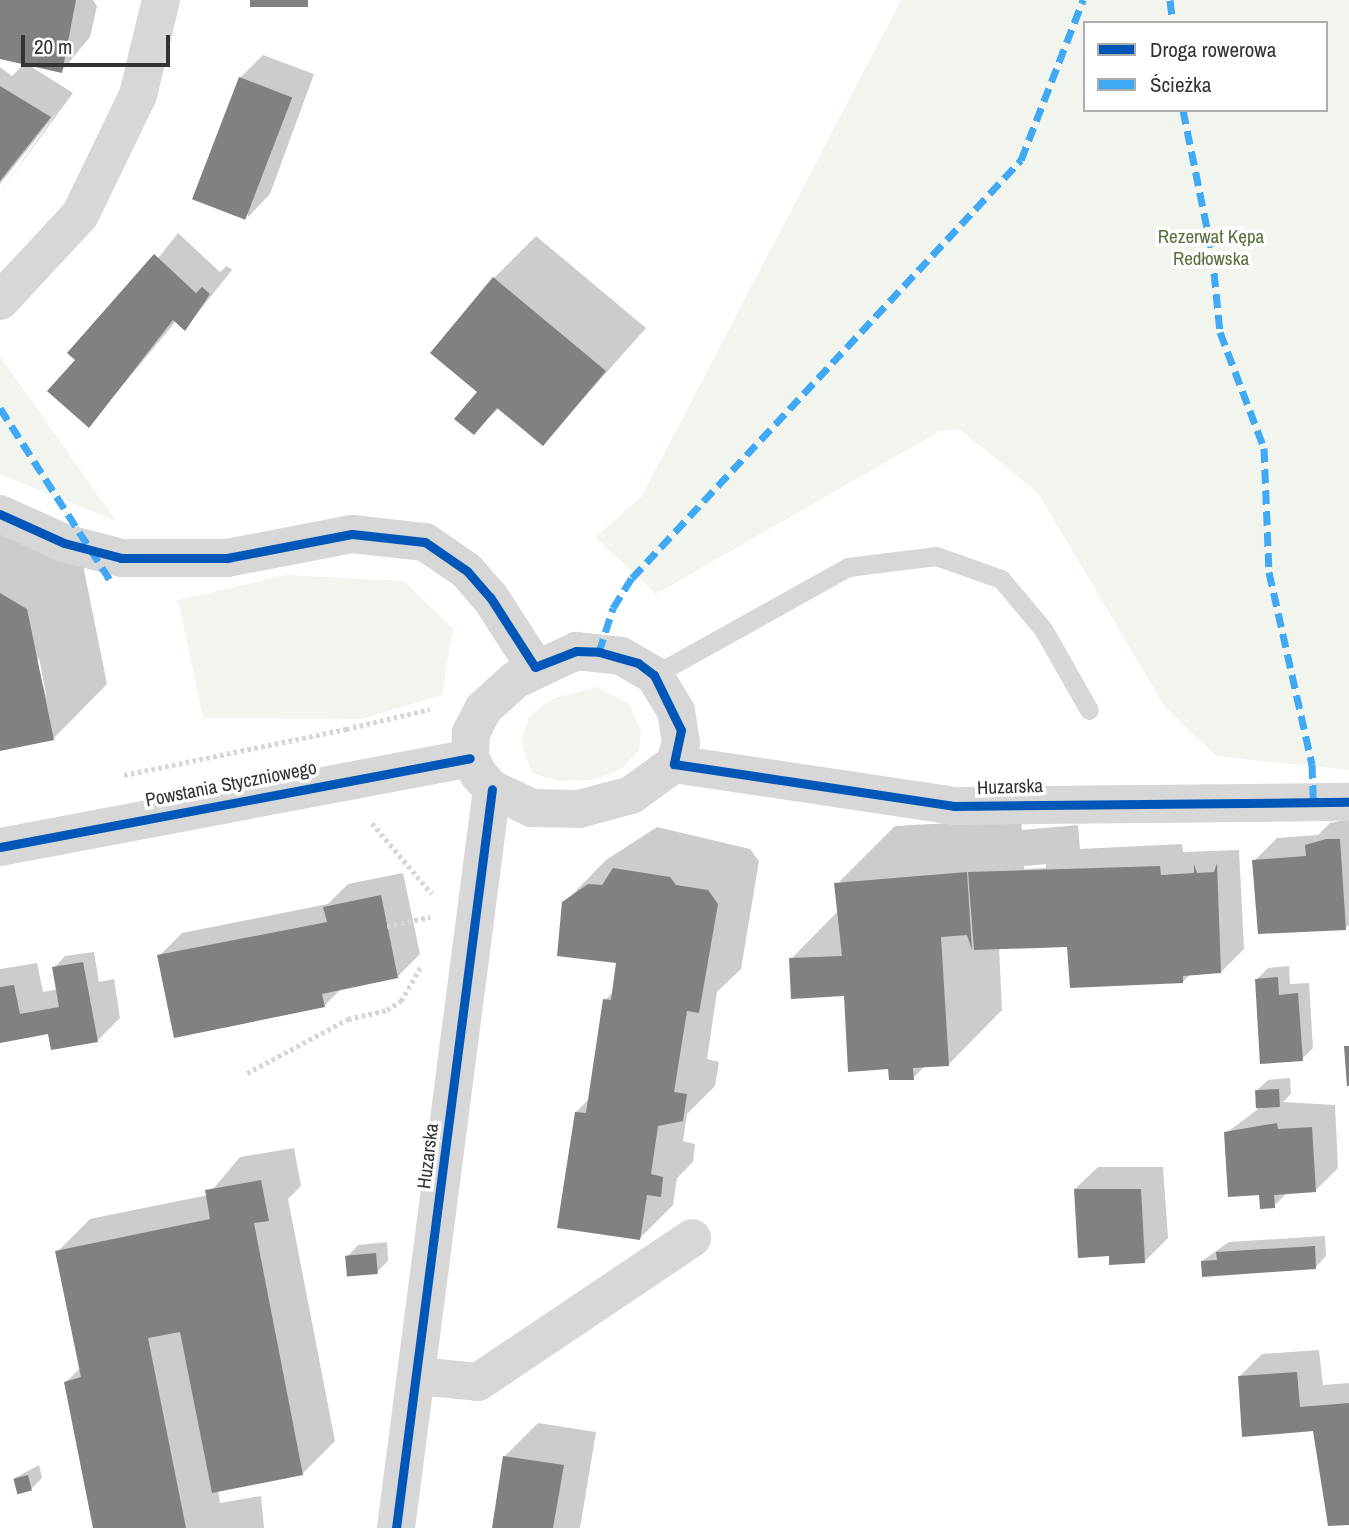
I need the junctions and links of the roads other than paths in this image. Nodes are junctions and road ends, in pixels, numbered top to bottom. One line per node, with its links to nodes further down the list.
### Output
1 (161, 0): 2 (street)
2 (0, 301)
3 (0, 514): 4 (street)
4 (536, 667): 5 (street); 8 (street)
5 (654, 675): 6 (lane); 7 (street)
6 (1089, 710)
7 (674, 764): 8 (street); 9 (street, Huzarska)
8 (481, 774): 10 (street, Powstania Styczniowego); 12 (street, Huzarska)
9 (1349, 802)
10 (0, 847)
11 (692, 1238): 12 (street)
12 (418, 1376): 13 (street, Huzarska)
13 (396, 1528)

